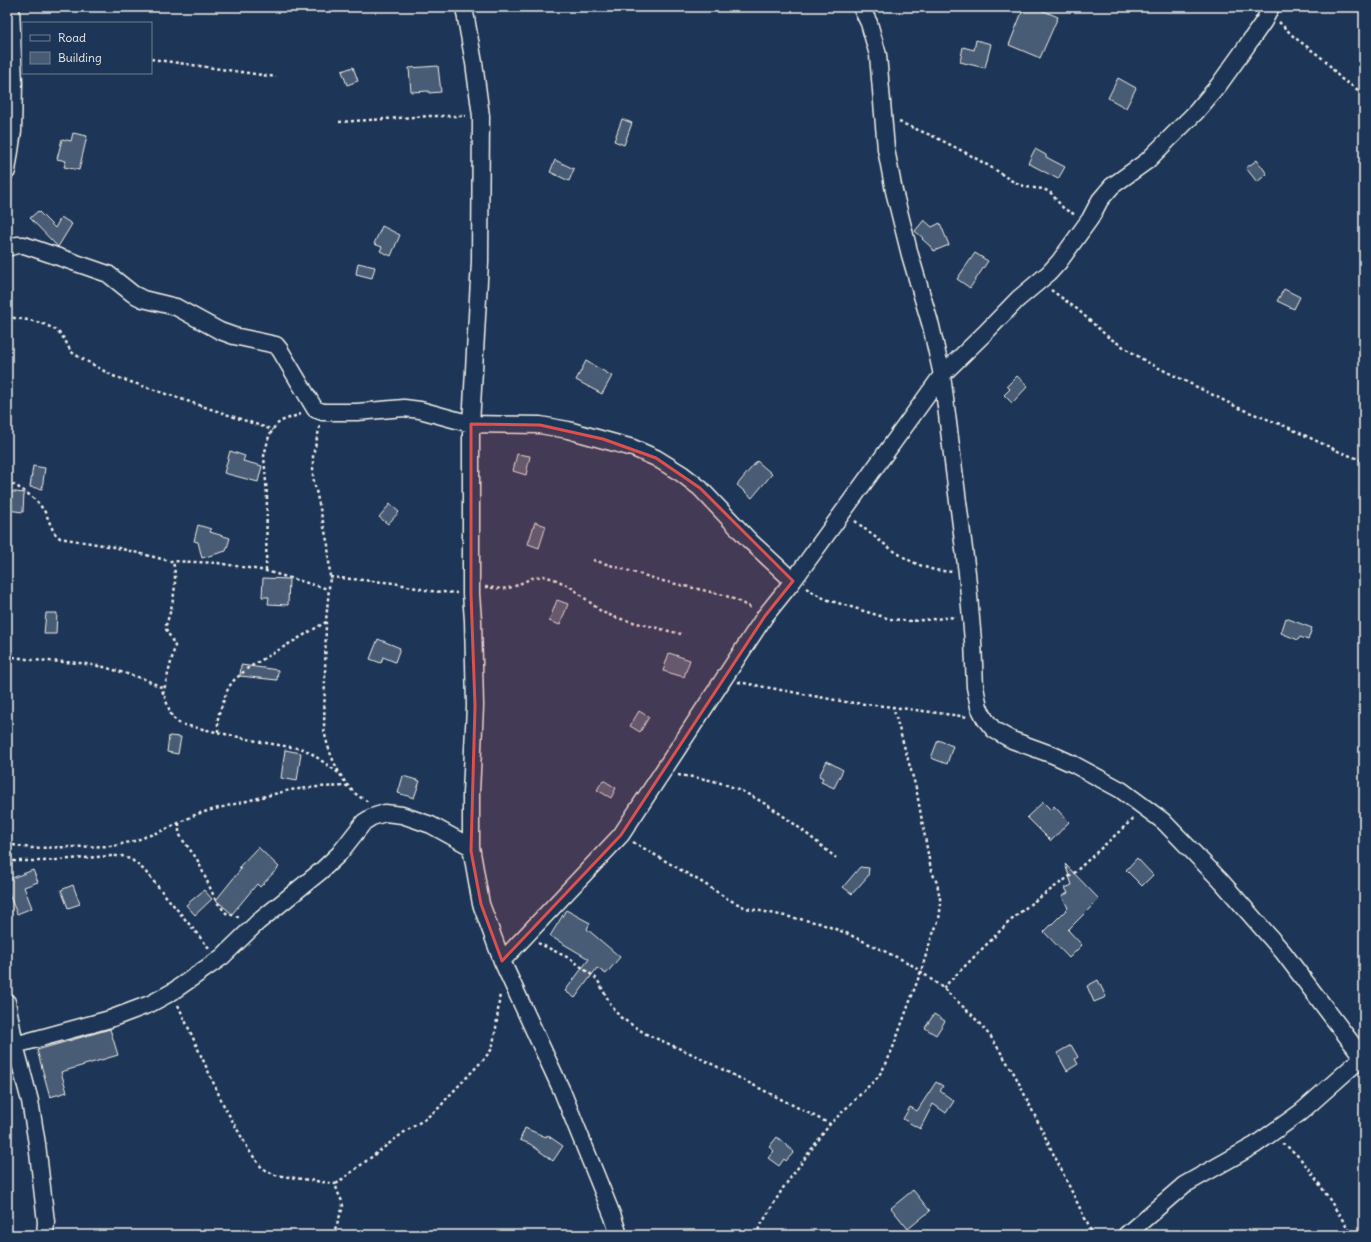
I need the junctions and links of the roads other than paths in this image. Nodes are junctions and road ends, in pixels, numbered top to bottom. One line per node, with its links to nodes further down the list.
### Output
1 (11, 7): 5 (street)
2 (464, 7): 8 (street)
3 (861, 7): 7 (street)
4 (1267, 14): 7 (street)
5 (7, 171)
6 (7, 248): 8 (street)
7 (942, 375): 9 (street); 14 (street)
8 (471, 424): 9 (street); 10 (street)
9 (794, 581): 11 (street)
10 (471, 847): 11 (street); 13 (street)
11 (505, 966): 16 (street)
12 (7, 1002): 13 (street)
13 (16, 1045): 15 (street)
14 (1363, 1057): 17 (street)
15 (45, 1235)
16 (619, 1235)
17 (1126, 1235)

